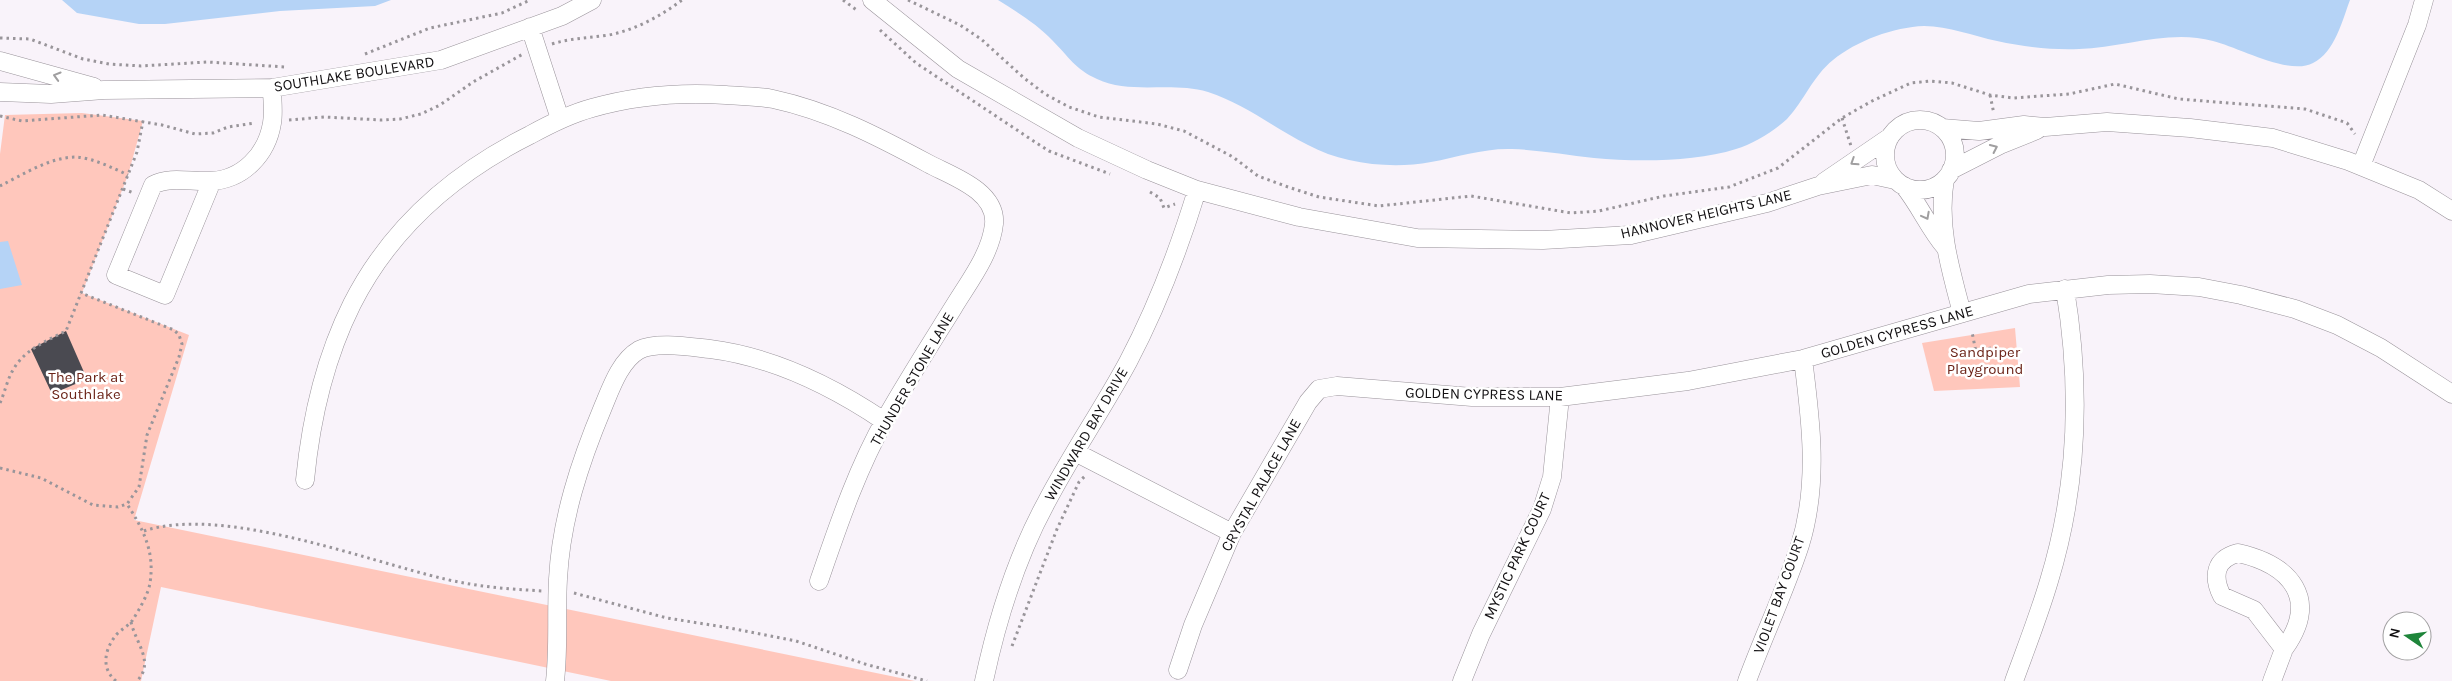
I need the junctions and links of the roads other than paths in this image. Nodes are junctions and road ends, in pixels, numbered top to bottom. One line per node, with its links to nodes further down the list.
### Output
1 (592, 0): 4 (street, SOUTHLAKE BOULEVARD)
2 (872, 0): 18 (street, HANNOVER HEIGHTS LANE)
3 (2424, 0): 13 (street)
4 (530, 28): 6 (street, SOUTHLAKE BOULEVARD); 9 (street)
5 (0, 61): 7 (street, SOUTHLAKE BOULEVARD, one-way to 5)
6 (272, 88): 7 (street, SOUTHLAKE BOULEVARD); 15 (street)
7 (104, 90): 8 (street, SOUTHLAKE BOULEVARD)
8 (0, 92)
9 (560, 120): 27 (street, THUNDER STONE LANE); 29 (street)
10 (2045, 127): 11 (street, HANNOVER HEIGHTS LANE); 13 (street, HANNOVER HEIGHTS LANE); 14 (street, HANNOVER HEIGHTS LANE, one-way to 10)
11 (1942, 128): 12 (street, HANNOVER HEIGHTS LANE); 14 (street)
12 (1890, 137): 16 (street); 17 (street, HANNOVER HEIGHTS LANE, one-way to 17)
13 (2364, 159): 19 (street, HANNOVER HEIGHTS LANE)
14 (1948, 175): 16 (street, HANNOVER HEIGHTS LANE); 20 (street)
15 (212, 181): 15 (street)
16 (1900, 183): 17 (street, HANNOVER HEIGHTS LANE); 20 (street, one-way to 20)
17 (1818, 186): 18 (street, HANNOVER HEIGHTS LANE)
18 (1197, 190): 28 (street, WINDWARD BAY DRIVE)
19 (2452, 211)
20 (1945, 247): 22 (street)
21 (2064, 289): 22 (street, GOLDEN CYPRESS LANE); 25 (street, GOLDEN CYPRESS LANE); 38 (street)
22 (1962, 313): 23 (street, GOLDEN CYPRESS LANE)
23 (1803, 359): 26 (street, GOLDEN CYPRESS LANE); 37 (street, VIOLET BAY COURT)
24 (1319, 389): 26 (street, GOLDEN CYPRESS LANE); 30 (street, CRYSTAL PALACE LANE)
25 (2452, 394)
26 (1560, 397): 36 (street, MYSTIC PARK COURT)
27 (884, 421): 31 (street, THUNDER STONE LANE); 34 (street)
28 (1075, 452): 30 (street); 35 (street, WINDWARD BAY DRIVE)
29 (305, 480)
30 (1232, 533): 33 (street, CRYSTAL PALACE LANE)
31 (819, 580)
32 (2284, 649): 32 (street); 39 (street)
33 (1178, 670)
34 (554, 681)
35 (984, 681)
36 (1462, 681)
37 (1747, 681)
38 (2014, 681)
39 (2272, 681)

